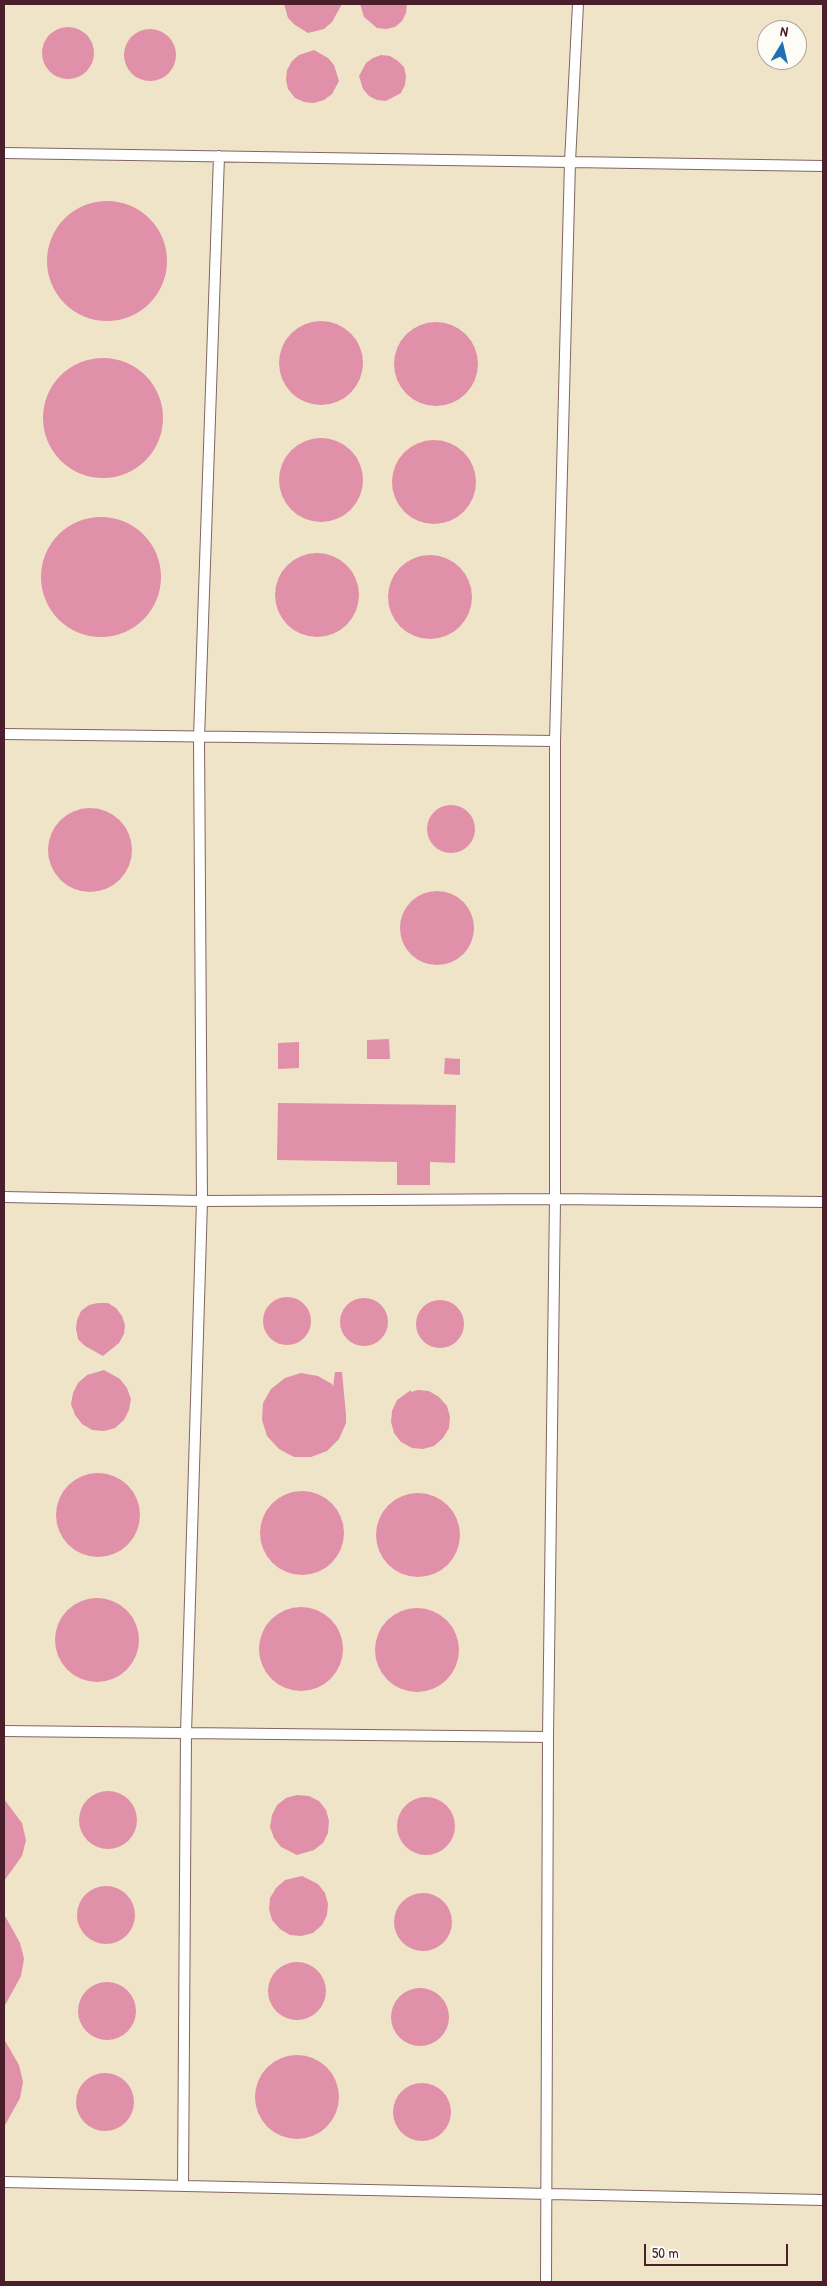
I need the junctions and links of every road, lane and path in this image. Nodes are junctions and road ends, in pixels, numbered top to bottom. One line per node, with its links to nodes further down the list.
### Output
1 (578, 4): 4 (lane)
2 (4, 153): 3 (lane)
3 (219, 156): 4 (lane); 7 (lane)
4 (570, 162): 5 (lane); 8 (lane)
5 (823, 166)
6 (4, 734): 7 (lane)
7 (199, 738): 8 (lane); 11 (lane)
8 (555, 741): 10 (lane)
9 (4, 1197): 11 (lane)
10 (555, 1199): 11 (lane); 12 (lane); 15 (lane)
11 (202, 1201): 14 (lane)
12 (823, 1202)
13 (4, 1731): 14 (lane)
14 (186, 1733): 15 (lane); 17 (lane)
15 (548, 1737): 18 (lane)
16 (4, 2182): 17 (lane)
17 (183, 2186): 18 (lane)
18 (547, 2193): 19 (lane); 20 (lane)
19 (823, 2200)
20 (546, 2282)

